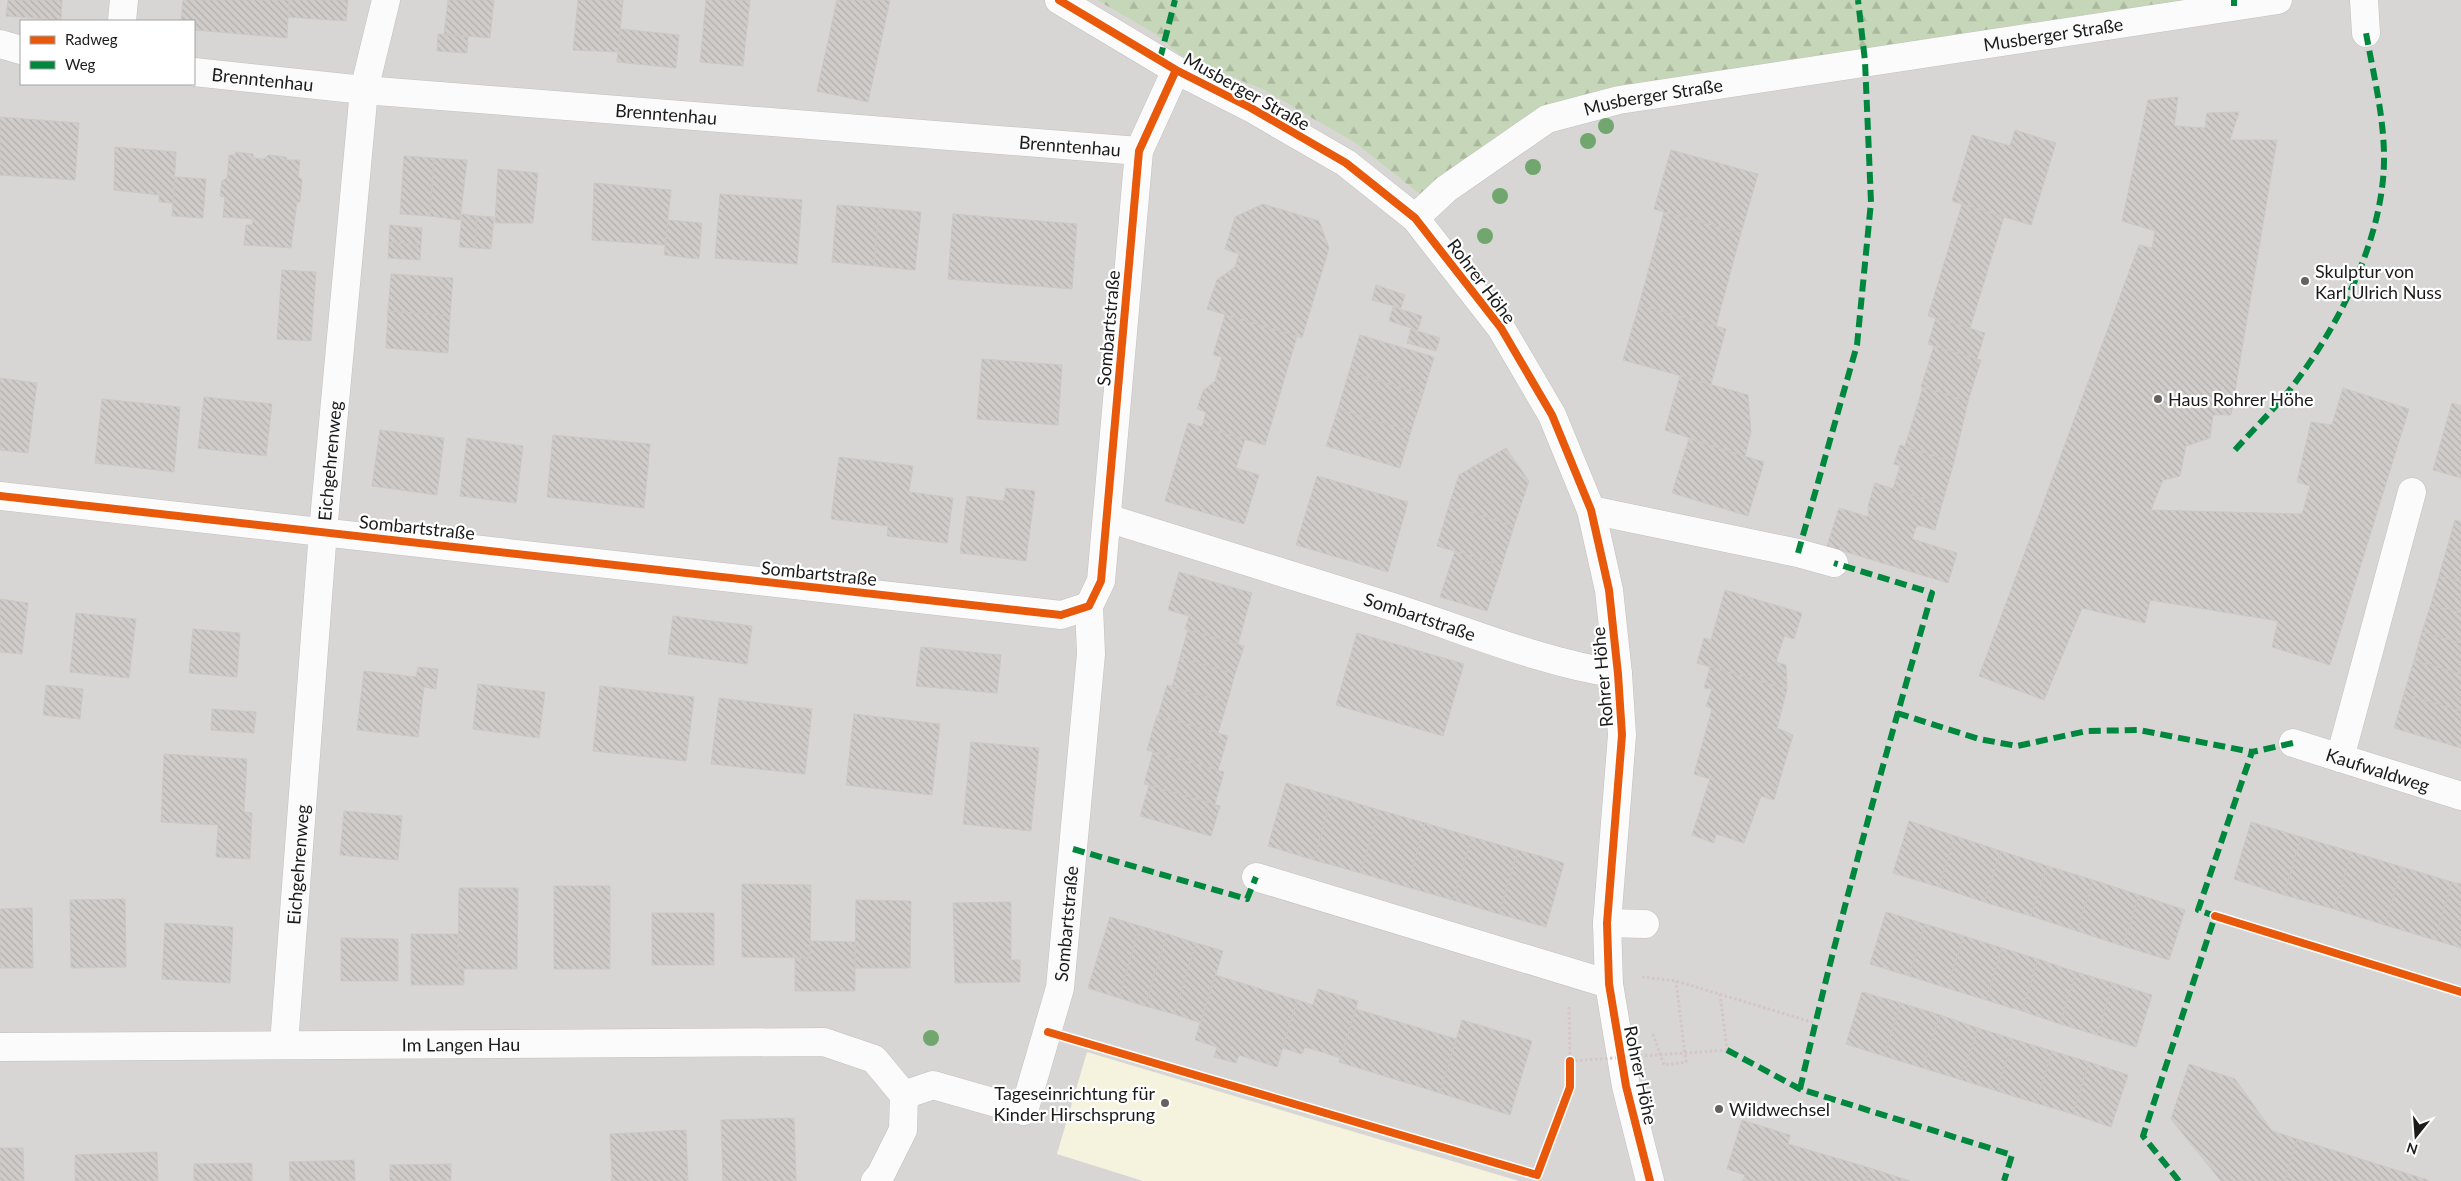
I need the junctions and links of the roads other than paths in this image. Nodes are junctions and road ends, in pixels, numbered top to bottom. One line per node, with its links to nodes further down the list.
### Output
1 (124, 0): 6 (street)
2 (386, 0): 12 (street, Eichgehrenweg)
3 (1059, 0): 10 (street, Musberger Straße)
4 (2278, 0): 14 (street, Musberger Straße)
5 (2364, 0): 7 (street)
6 (122, 20)
7 (2366, 33)
8 (0, 44): 9 (street)
9 (20, 50)
10 (1176, 70): 13 (street, Sombartstraße); 14 (street, Musberger Straße)
11 (195, 72): 12 (street, Brenntenhau)
12 (364, 90): 13 (street, Brenntenhau); 19 (street, Eichgehrenweg)
13 (1138, 151): 18 (street, Sombartstraße)
14 (1415, 218): 17 (street, Rohrer Höhe)
15 (2412, 492): 24 (street)
16 (0, 496): 19 (street, Sombartstraße)
17 (1591, 510): 20 (street); 22 (street, Rohrer Höhe)
18 (1107, 518): 21 (street, Sombartstraße); 22 (street, Sombartstraße)
19 (323, 531): 21 (street, Sombartstraße); 30 (street, Eichgehrenweg)
20 (1834, 563)
21 (1089, 606): 32 (street, Sombartstraße)
22 (1618, 674): 27 (street, Rohrer Höhe)
23 (2293, 743): 24 (street, Kaufwaldweg)
24 (2340, 758): 25 (street, Kaufwaldweg)
25 (2461, 796)
26 (1256, 877): 29 (street)
27 (1607, 923): 28 (street); 29 (street, Rohrer Höhe)
28 (1645, 924)
29 (1622, 980): 34 (street, Rohrer Höhe)
30 (284, 1044): 31 (street, Im Langen Hau); 32 (street, Im Langen Hau)
31 (0, 1047)
32 (904, 1095): 33 (street)
33 (875, 1181)
34 (1650, 1181)

